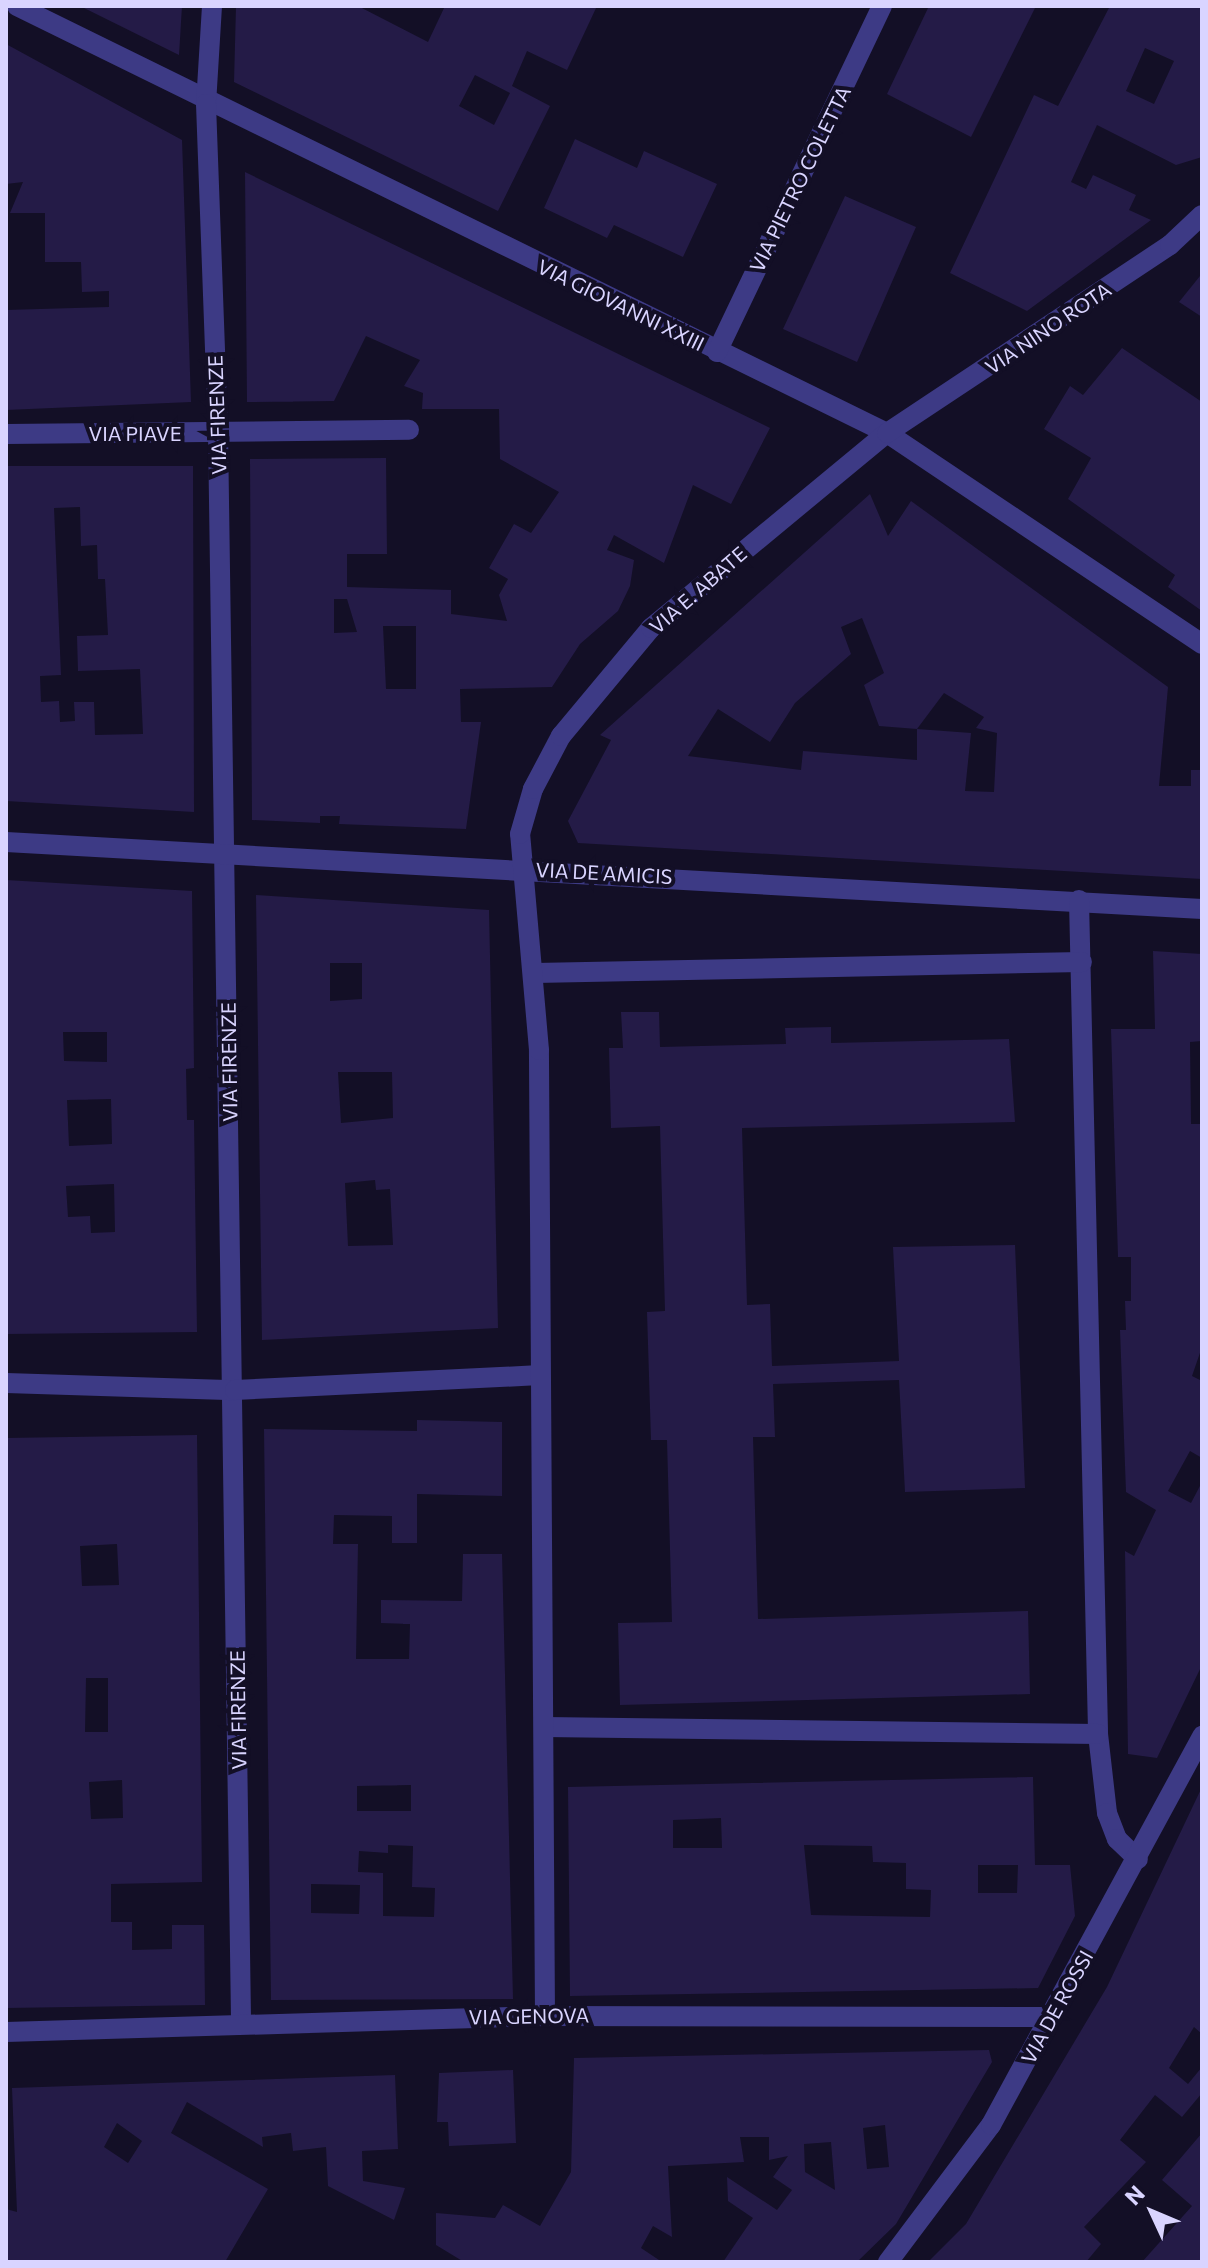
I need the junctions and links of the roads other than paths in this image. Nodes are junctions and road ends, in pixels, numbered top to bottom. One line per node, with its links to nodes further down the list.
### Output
1 (17, 6): 4 (street, VIA GIOVANNI XXIII)
2 (212, 6): 4 (street, VIA FIRENZE)
3 (882, 6): 6 (street, VIA PIETRO COLETTA)
4 (206, 104): 6 (street, VIA GIOVANNI XXIII); 8 (street, VIA FIRENZE)
5 (1202, 215): 9 (street, VIA NINO ROTA)
6 (717, 352): 9 (street, VIA GIOVANNI XXIII)
7 (409, 430): 8 (street, VIA PIAVE)
8 (218, 432): 10 (street, VIA PIAVE); 13 (street, VIA FIRENZE)
9 (887, 433): 11 (street, VIA GIOVANNI XXIII); 14 (street, VIA E. ABATE)
10 (6, 434)
11 (1202, 644)
12 (6, 842): 13 (street, VIA DE AMICIS)
13 (224, 855): 14 (street, VIA DE AMICIS); 21 (street, VIA FIRENZE)
14 (522, 868): 15 (street, VIA DE AMICIS); 18 (street, VIA E. ABATE)
15 (1079, 900): 16 (street, VIA DE AMICIS); 17 (street)
16 (1202, 909)
17 (1082, 962): 18 (street); 23 (street)
18 (535, 973): 19 (street, VIA E. ABATE)
19 (540, 1375): 21 (street); 22 (street, VIA E. ABATE)
20 (6, 1383): 21 (street)
21 (235, 1390): 28 (street, VIA FIRENZE)
22 (544, 1727): 23 (street); 26 (street, VIA E. ABATE)
23 (1098, 1734): 25 (street)
24 (1202, 1736): 25 (street, VIA DE ROSSI)
25 (1138, 1859): 27 (street, VIA DE ROSSI)
26 (545, 2016): 27 (street, VIA GENOVA); 28 (street, VIA GENOVA)
27 (1051, 2017): 30 (street, VIA DE ROSSI)
28 (241, 2021): 29 (street, VIA GENOVA)
29 (6, 2032)
30 (888, 2262)

